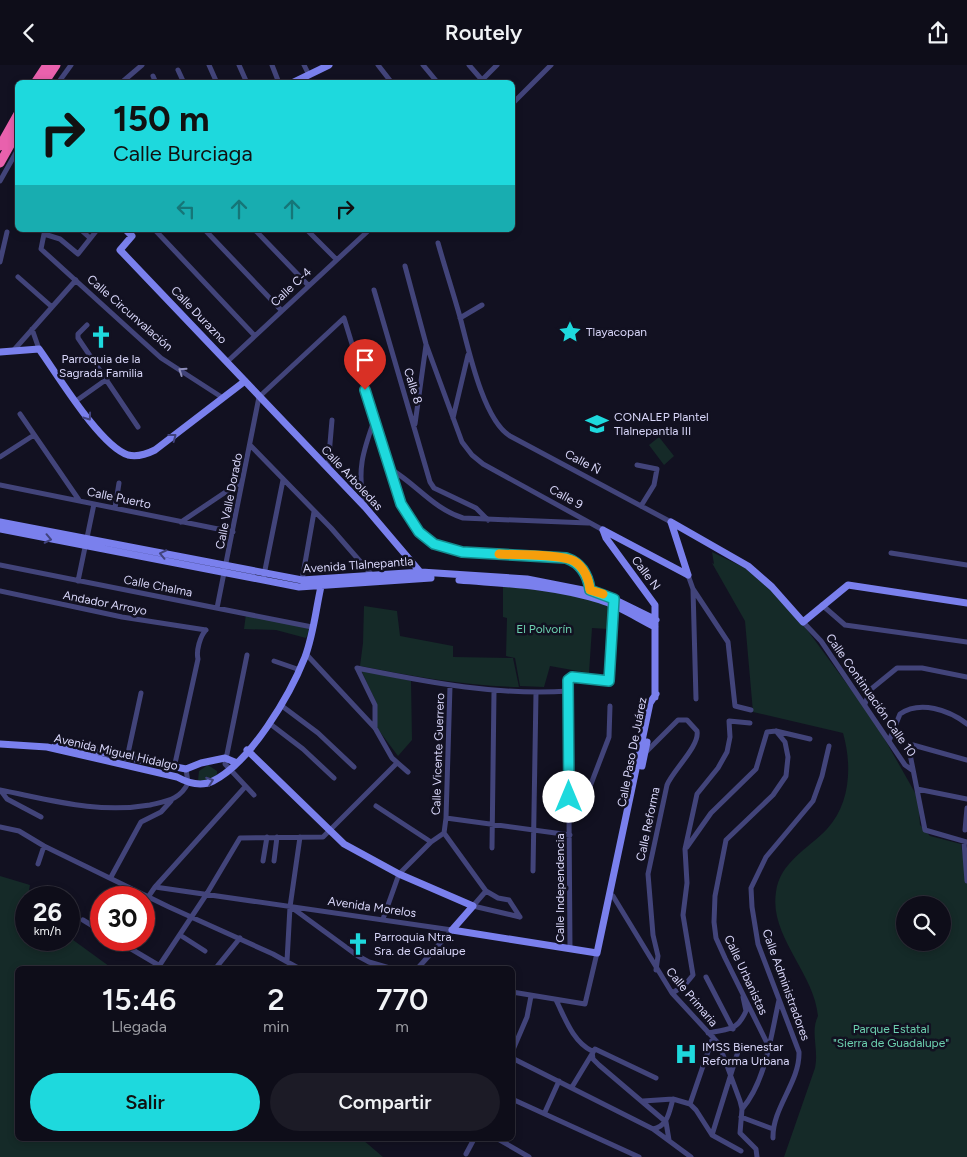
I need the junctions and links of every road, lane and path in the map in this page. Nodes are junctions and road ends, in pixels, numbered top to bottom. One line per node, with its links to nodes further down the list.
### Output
1 (47, 65): 18 (highway)
2 (56, 65): 19 (highway)
3 (71, 65): 20 (street)
4 (142, 65): 21 (street)
5 (209, 65): 24 (street)
6 (239, 65): 25 (street)
7 (272, 65): 26 (street)
8 (304, 65): 16 (street)
9 (329, 65): 16 (street)
10 (378, 65): 28 (street)
11 (423, 65): 29 (street)
12 (469, 65): 30 (street)
13 (497, 65): 31 (street)
14 (551, 65): 32 (street)
15 (178, 70): 23 (street)
16 (309, 75): 27 (street)
17 (153, 76): 22 (street)
18 (37, 80)
19 (46, 80)
20 (60, 80)
21 (124, 80)
22 (155, 80)
23 (183, 80)
24 (216, 80)
25 (245, 80)
26 (278, 80)
27 (298, 80)
28 (390, 80)
29 (436, 80)
30 (480, 80)
31 (482, 80)
32 (515, 101)
33 (15, 119): 35 (highway)
34 (15, 136): 37 (highway)
35 (0, 146)
36 (15, 154): 38 (street)
37 (0, 163)
38 (0, 181)
39 (7, 232): 52 (street)
40 (83, 232): 49 (street)
41 (95, 232): 49 (street)
42 (128, 232): 70 (street, Calle Durazno)
43 (157, 232): 64 (street)
44 (207, 232): 60 (street)
45 (257, 232): 56 (street)
46 (309, 232): 51 (street)
47 (371, 232): 51 (street, Calle C-4)
48 (52, 233): 49 (street); 55 (street, Calle Circunvalación)
49 (90, 238)
50 (438, 243): 61 (street, Calle Ñ)
51 (336, 259): 56 (street, Calle C-4)
52 (0, 262)
53 (405, 266): 65 (street, Calle 9)
54 (18, 277): 59 (street)
55 (76, 280): 59 (street); 74 (street, Calle Circunvalación, one-way to 55)
56 (308, 285): 60 (street, Calle C-4)
57 (374, 290): 81 (street, Calle 8)
58 (482, 305): 61 (street)
59 (52, 307): 63 (street)
60 (281, 310): 64 (street, Calle C-4)
61 (460, 318): 69 (street, Calle Ñ)
62 (87, 325): 71 (street)
63 (32, 329): 66 (street); 67 (street)
64 (255, 336): 70 (street, Calle C-4)
65 (426, 344): 78 (street, Calle 9); 81 (street)
66 (38, 349): 67 (street); 75 (street)
67 (13, 351): 68 (street)
68 (0, 352)
69 (468, 355): 78 (street); 94 (street, Calle Ñ)
70 (228, 361): 72 (street, Calle Durazno)
71 (107, 379): 75 (street); 80 (street)
72 (245, 381): 73 (street, Calle Durazno); 74 (street)
73 (259, 397): 77 (street); 83 (street, Calle Valle Dorado); 86 (street, Calle Arboledas)
74 (223, 398): 75 (street, one-way to 74)
75 (76, 401)
76 (20, 414): 82 (street)
77 (375, 417): 87 (street); 95 (street)
78 (453, 418): 102 (street, Calle 9)
79 (332, 420): 86 (street)
80 (138, 427)
81 (415, 427): 98 (street, Calle 8)
82 (34, 435): 84 (street); 92 (street)
83 (250, 445): 88 (street); 89 (street, Calle Valle Dorado)
84 (0, 457)
85 (637, 465): 94 (street)
86 (328, 467): 95 (street, Calle Arboledas)
87 (392, 470): 98 (street); 121 (street)
88 (284, 480): 97 (street); 115 (street)
89 (242, 481): 100 (street); 105 (street, Calle Valle Dorado)
90 (119, 483): 96 (street)
91 (0, 485): 92 (street, Calle Puerto)
92 (79, 500): 93 (street, Calle Puerto)
93 (94, 504): 96 (street, Calle Puerto); 106 (street)
94 (642, 506): 101 (street, Calle Ñ)
95 (365, 507): 112 (street, Calle Arboledas)
96 (115, 508): 100 (street, Calle Puerto)
97 (314, 512): 113 (street); 117 (street)
98 (488, 520): 102 (street)
99 (0, 522): 106 (street, Avenida Tlalnepantla)
100 (181, 522): 105 (street, Calle Puerto)
101 (671, 522): 114 (street); 126 (street, Calle Continuación Calle 10)
102 (591, 523): 104 (street, Calle 9)
103 (0, 529): 107 (street, Avenida Tlalnepantla, one-way to 107)
104 (602, 529): 114 (street, Calle 9); 127 (street, Calle N)
105 (233, 532): 111 (street, Calle Valle Dorado)
106 (88, 538): 107 (street); 111 (street, Avenida Tlalnepantla, one-way to 106)
107 (87, 547): 111 (street, Avenida Tlalnepantla); 116 (street)
108 (891, 553): 110 (street)
109 (0, 565): 116 (street, Calle Chalma)
110 (967, 565)
111 (225, 570): 115 (street, Avenida Tlalnepantla); 125 (street, Calle Valle Dorado)
112 (423, 574): 113 (street, Avenida Tlalnepantla); 118 (street, Avenida Tlalnepantla); 121 (street, Avenida Tlalnepantla)
113 (372, 575): 118 (street, Avenida Tlalnepantla)
114 (688, 575): 119 (street)
115 (264, 577): 117 (street, Avenida Tlalnepantla); 118 (street, Avenida Tlalnepantla)
116 (78, 581): 125 (street, Calle Chalma)
117 (302, 581): 118 (street, Avenida Tlalnepantla)
118 (322, 582): 128 (street)
119 (693, 589): 141 (street); 145 (street)
120 (0, 591): 164 (street, Andador Arroyo)
121 (589, 594): 122 (street, Avenida Tlalnepantla)
122 (613, 602): 127 (street, Avenida Tlalnepantla); 136 (street, Calle Independencia)
123 (967, 603): 124 (street)
124 (822, 605): 126 (street); 129 (street)
125 (217, 608): 128 (street, Calle Chalma)
126 (803, 623): 142 (street, Calle Continuación Calle 10)
127 (655, 624): 140 (street, Calle N)
128 (312, 627): 130 (street)
129 (967, 642)
130 (306, 654): 133 (street); 149 (street)
131 (247, 655): 158 (street)
132 (274, 661): 133 (street)
133 (300, 670): 143 (street)
134 (967, 677): 142 (street)
135 (450, 687): 137 (street); 149 (street); 181 (street, Calle Vicente Guerrero)
136 (568, 691): 139 (street); 175 (street, Calle Independencia)
137 (494, 692): 139 (street); 182 (street)
138 (141, 693): 159 (street)
139 (536, 693): 185 (street)
140 (656, 694): 157 (street, Calle Paso De Juárez); 187 (street, Calle Paso De Juárez)
141 (696, 699)
142 (865, 705): 152 (street, Calle Continuación Calle 10)
143 (282, 706): 146 (street); 163 (street)
144 (610, 706): 175 (street)
145 (751, 710)
146 (269, 723): 156 (street); 169 (street)
147 (750, 723): 197 (street)
148 (967, 724): 152 (street)
149 (375, 728): 162 (street)
150 (776, 731): 151 (street); 197 (street); 234 (street, Calle Urbanistas)
151 (810, 739)
152 (889, 741): 167 (street, Calle Continuación Calle 10)
153 (0, 744): 155 (street, Avenida Miguel Hidalgo)
154 (829, 746): 238 (street, Calle Administradores)
155 (47, 747): 159 (street); 170 (street, Avenida Miguel Hidalgo)
156 (247, 751): 161 (street); 186 (street)
157 (645, 753): 187 (street, Calle Paso De Juárez); 232 (street, Calle Reforma)
158 (225, 758): 161 (street); 165 (street, Avenida Miguel Hidalgo); 166 (street)
159 (127, 759): 164 (street)
160 (967, 760): 167 (street)
161 (237, 763): 166 (street)
162 (396, 764): 168 (street); 186 (street)
163 (354, 767)
164 (174, 768): 165 (street)
165 (186, 769): 170 (street, Avenida Miguel Hidalgo)
166 (228, 769): 170 (street, one-way to 166); 171 (street)
167 (912, 770): 172 (street)
168 (408, 772)
169 (334, 778)
170 (188, 783): 177 (street)
171 (245, 787): 174 (street); 206 (street)
172 (917, 789): 176 (street); 194 (street)
173 (1, 791): 177 (street); 180 (street)
174 (254, 795)
175 (569, 797): 189 (street, Calle Independencia)
176 (967, 799)
177 (171, 801): 203 (street)
178 (376, 806): 193 (street)
179 (967, 808): 184 (street)
180 (40, 817)
181 (446, 818): 182 (street); 188 (street, Calle Vicente Guerrero)
182 (493, 826): 185 (street); 196 (street)
183 (0, 827): 195 (street)
184 (965, 829)
185 (534, 831): 189 (street); 201 (street)
186 (330, 832): 192 (street); 202 (street)
187 (626, 832): 210 (street)
188 (444, 833): 193 (street, Calle Vicente Guerrero); 208 (street)
189 (570, 835): 221 (street, Calle Independencia)
190 (267, 837): 191 (street); 198 (street); 209 (street)
191 (278, 837): 192 (street); 199 (street)
192 (300, 837): 213 (street)
193 (431, 842): 202 (street, Calle Vicente Guerrero)
194 (966, 842): 204 (street)
195 (44, 846): 200 (street); 203 (street)
196 (492, 847)
197 (685, 849): 236 (street)
198 (263, 861)
199 (274, 861)
200 (38, 864)
201 (533, 871)
202 (399, 874): 212 (street); 215 (street, Calle Vicente Guerrero)
203 (110, 877): 205 (street)
204 (967, 881)
205 (127, 886)
206 (155, 886)
207 (155, 887): 209 (street, Avenida Morelos)
208 (486, 891): 212 (street); 212 (street)
209 (206, 895): 213 (street, Avenida Morelos); 214 (street)
210 (611, 895): 224 (street); 232 (street, Calle Primaria)
211 (155, 900): 214 (street)
212 (473, 906): 218 (street)
213 (290, 907): 215 (street, Avenida Morelos); 225 (street); 230 (street)
214 (191, 917): 219 (street); 220 (street)
215 (383, 919): 218 (street, Avenida Morelos)
216 (83, 920): 217 (street)
217 (90, 924)
218 (452, 930): 221 (street, Avenida Morelos); 231 (street)
219 (180, 935): 223 (street); 227 (street)
220 (240, 938): 225 (street); 228 (street)
221 (570, 948): 224 (street, Avenida Morelos)
222 (133, 951): 226 (street)
223 (205, 951)
224 (597, 953): 239 (street)
225 (287, 961): 229 (street)
226 (156, 966)
227 (159, 966)
228 (217, 966)
229 (295, 966)
230 (383, 966)
231 (420, 966)
232 (656, 970): 236 (street, Calle Primaria)
233 (706, 977): 240 (street)
234 (743, 992): 240 (street); 247 (street, Calle Urbanistas)
235 (515, 993): 237 (street)
236 (672, 993): 241 (street, Calle Primaria)
237 (531, 996): 239 (street); 242 (street)
238 (779, 999): 247 (street); 263 (street, Calle Administradores)
239 (556, 1000): 248 (street)
240 (733, 1029): 241 (street)
241 (708, 1033): 244 (street, Calle Primaria)
242 (519, 1035): 243 (street); 245 (street)
243 (515, 1036)
244 (713, 1037): 250 (street, Calle Primaria); 257 (street)
245 (515, 1045)
246 (740, 1045): 250 (street)
247 (768, 1045): 258 (street)
248 (592, 1051): 251 (street); 253 (street); 256 (street)
249 (515, 1059): 252 (street)
250 (730, 1073): 258 (street, Calle Primaria); 264 (street)
251 (656, 1078)
252 (559, 1081): 253 (street); 259 (street)
253 (572, 1087): 262 (street)
254 (673, 1099): 256 (street); 257 (street); 261 (street)
255 (515, 1100): 273 (street)
256 (643, 1101): 261 (street)
257 (690, 1104): 264 (street)
258 (742, 1109): 260 (street, Calle Primaria)
259 (545, 1112)
260 (741, 1117): 263 (street); 274 (street, Calle Primaria)
261 (666, 1122): 262 (street); 268 (street)
262 (653, 1129): 268 (street)
263 (773, 1129): 265 (street)
264 (712, 1135): 269 (street)
265 (773, 1138)
266 (473, 1141): 270 (street)
267 (501, 1141): 272 (street)
268 (670, 1141): 271 (street)
269 (741, 1151)
270 (466, 1154)
271 (691, 1156)
272 (529, 1157)
273 (639, 1157)
274 (758, 1157)

